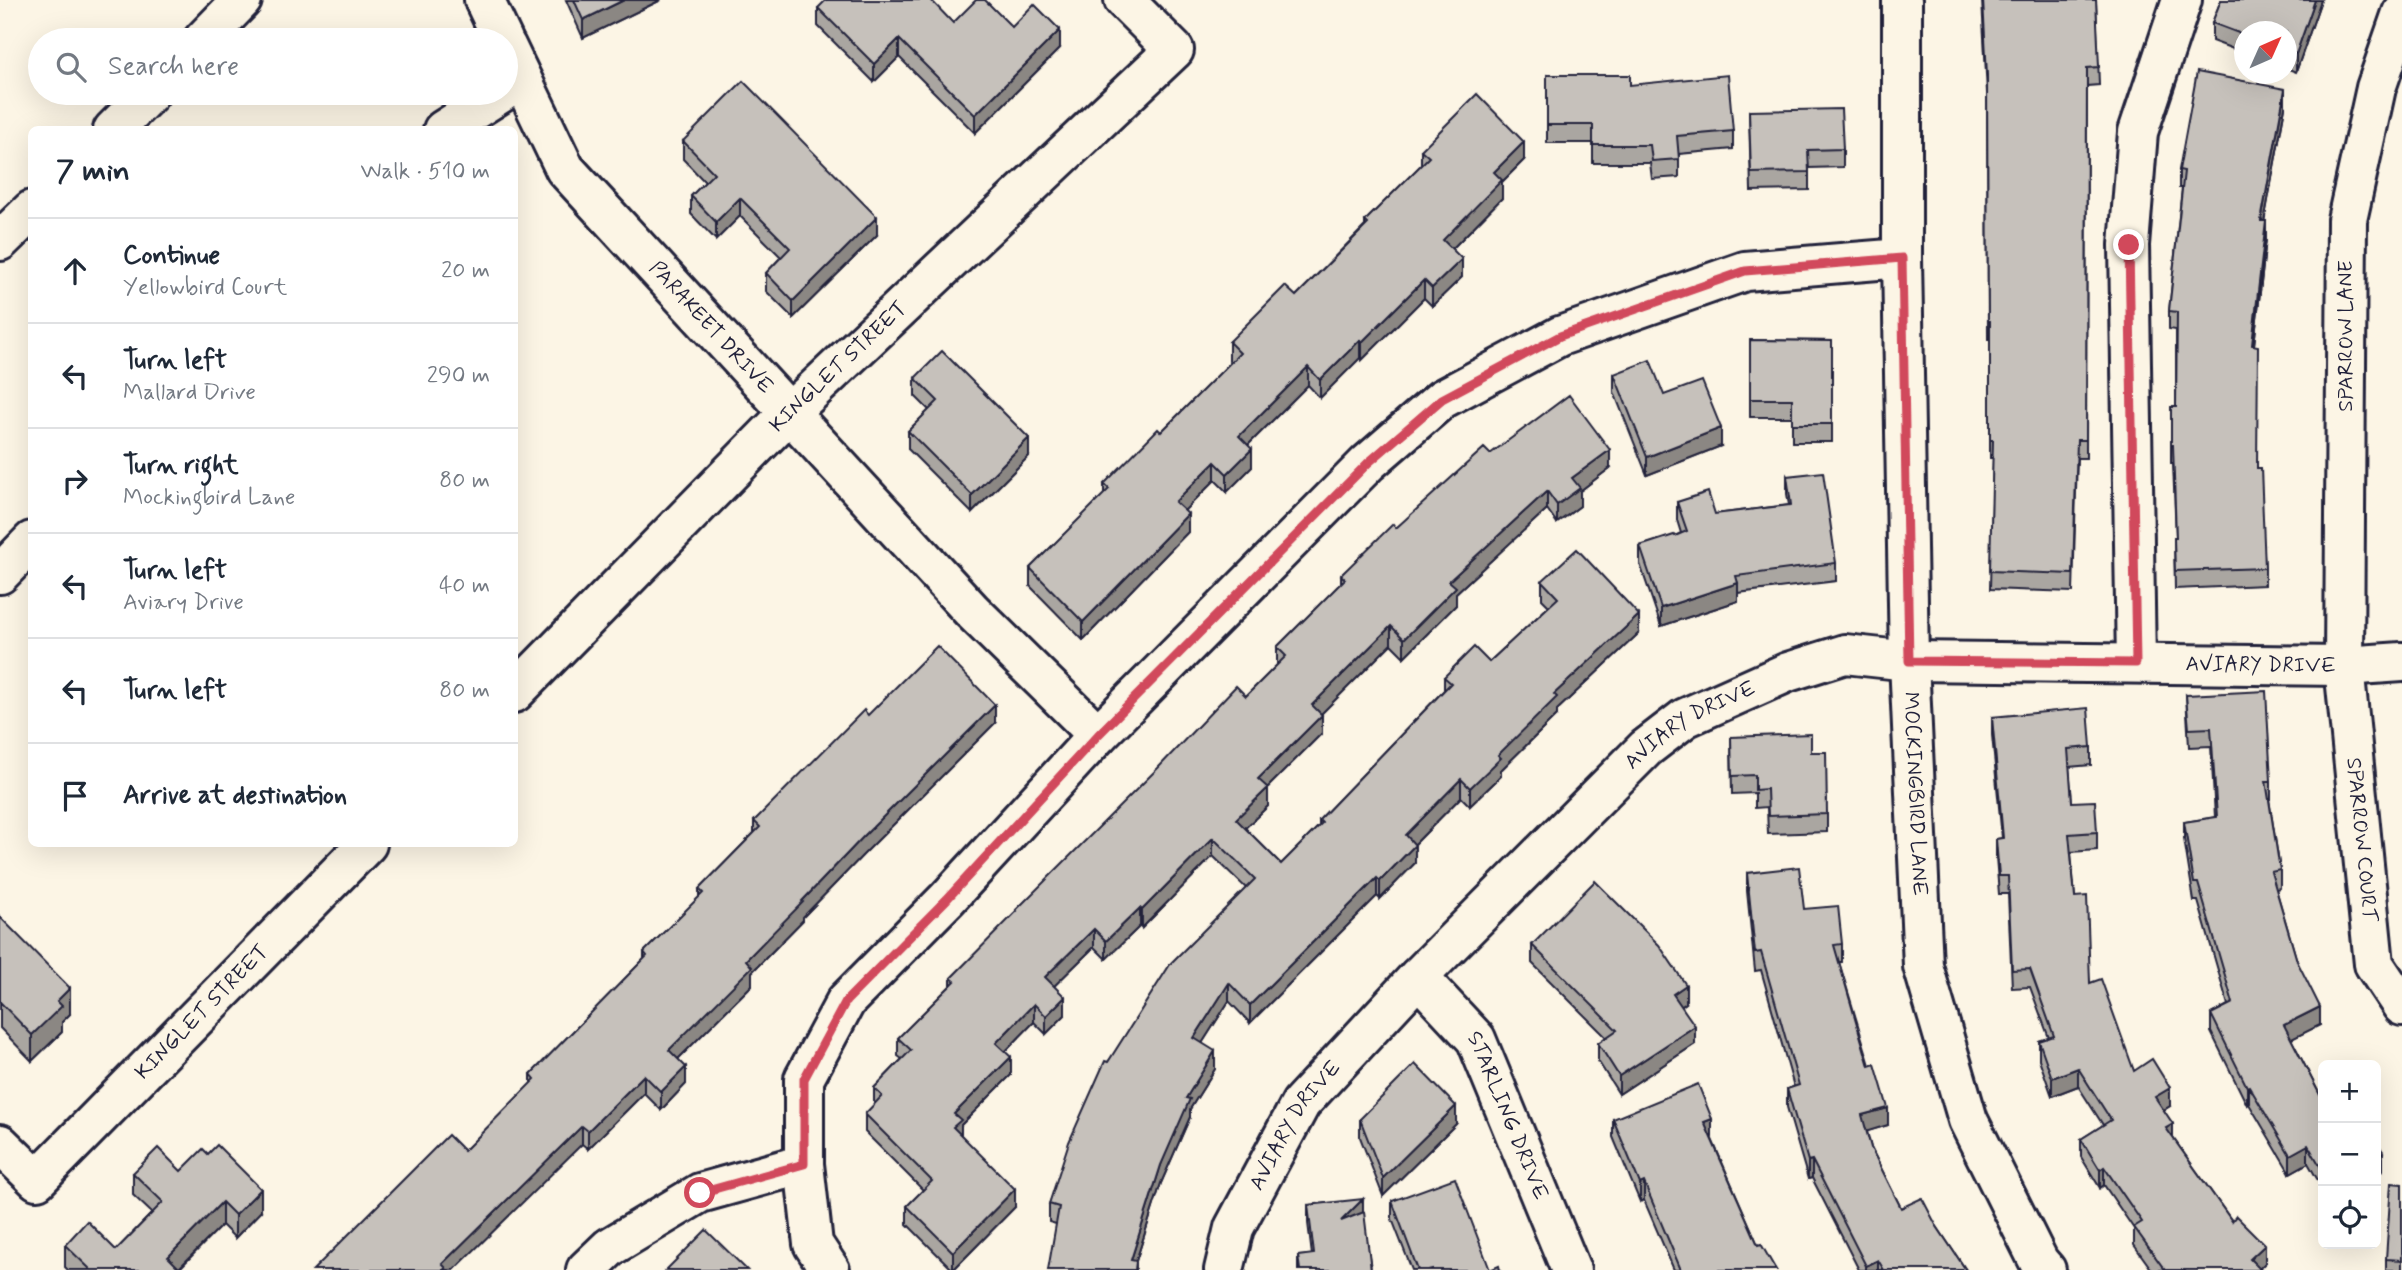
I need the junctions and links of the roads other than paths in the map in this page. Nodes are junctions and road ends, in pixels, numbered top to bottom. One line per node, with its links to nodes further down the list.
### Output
1 (242, 0): 7 (street)
2 (484, 0): 8 (street)
3 (1124, 0): 17 (street, KINGLET STREET)
4 (1902, 0): 16 (street, MOCKINGBIRD LANE)
5 (2182, 0): 22 (street)
6 (2402, 13): 23 (street, SPARROW LANE)
7 (215, 28)
8 (497, 28)
9 (518, 99): 17 (street, PARAKEET DRIVE)
10 (138, 105): 12 (street)
11 (482, 105): 13 (street)
12 (117, 126)
13 (449, 126)
14 (28, 214): 15 (street)
15 (0, 242)
16 (1902, 258): 20 (street, MOCKINGBIRD LANE); 25 (street)
17 (789, 413): 24 (street, KINGLET STREET); 25 (street, PARAKEET DRIVE)
18 (28, 545): 19 (street)
19 (0, 574)
20 (1909, 661): 22 (street, AVIARY DRIVE); 27 (street, AVIARY DRIVE); 35 (street, MOCKINGBIRD LANE)
21 (2402, 662): 23 (street, AVIARY DRIVE)
22 (2136, 663): 23 (street, AVIARY DRIVE)
23 (2344, 666): 28 (street, SPARROW COURT)
24 (518, 689)
25 (1098, 735): 30 (street)
26 (364, 847): 29 (street, KINGLET STREET)
27 (1418, 977): 33 (street, AVIARY DRIVE); 34 (street, STARLING DRIVE)
28 (2402, 1006)
29 (0, 1144)
30 (804, 1164): 31 (street); 32 (street)
31 (586, 1270)
32 (830, 1270)
33 (1224, 1270)
34 (1571, 1270)
35 (2046, 1270)

